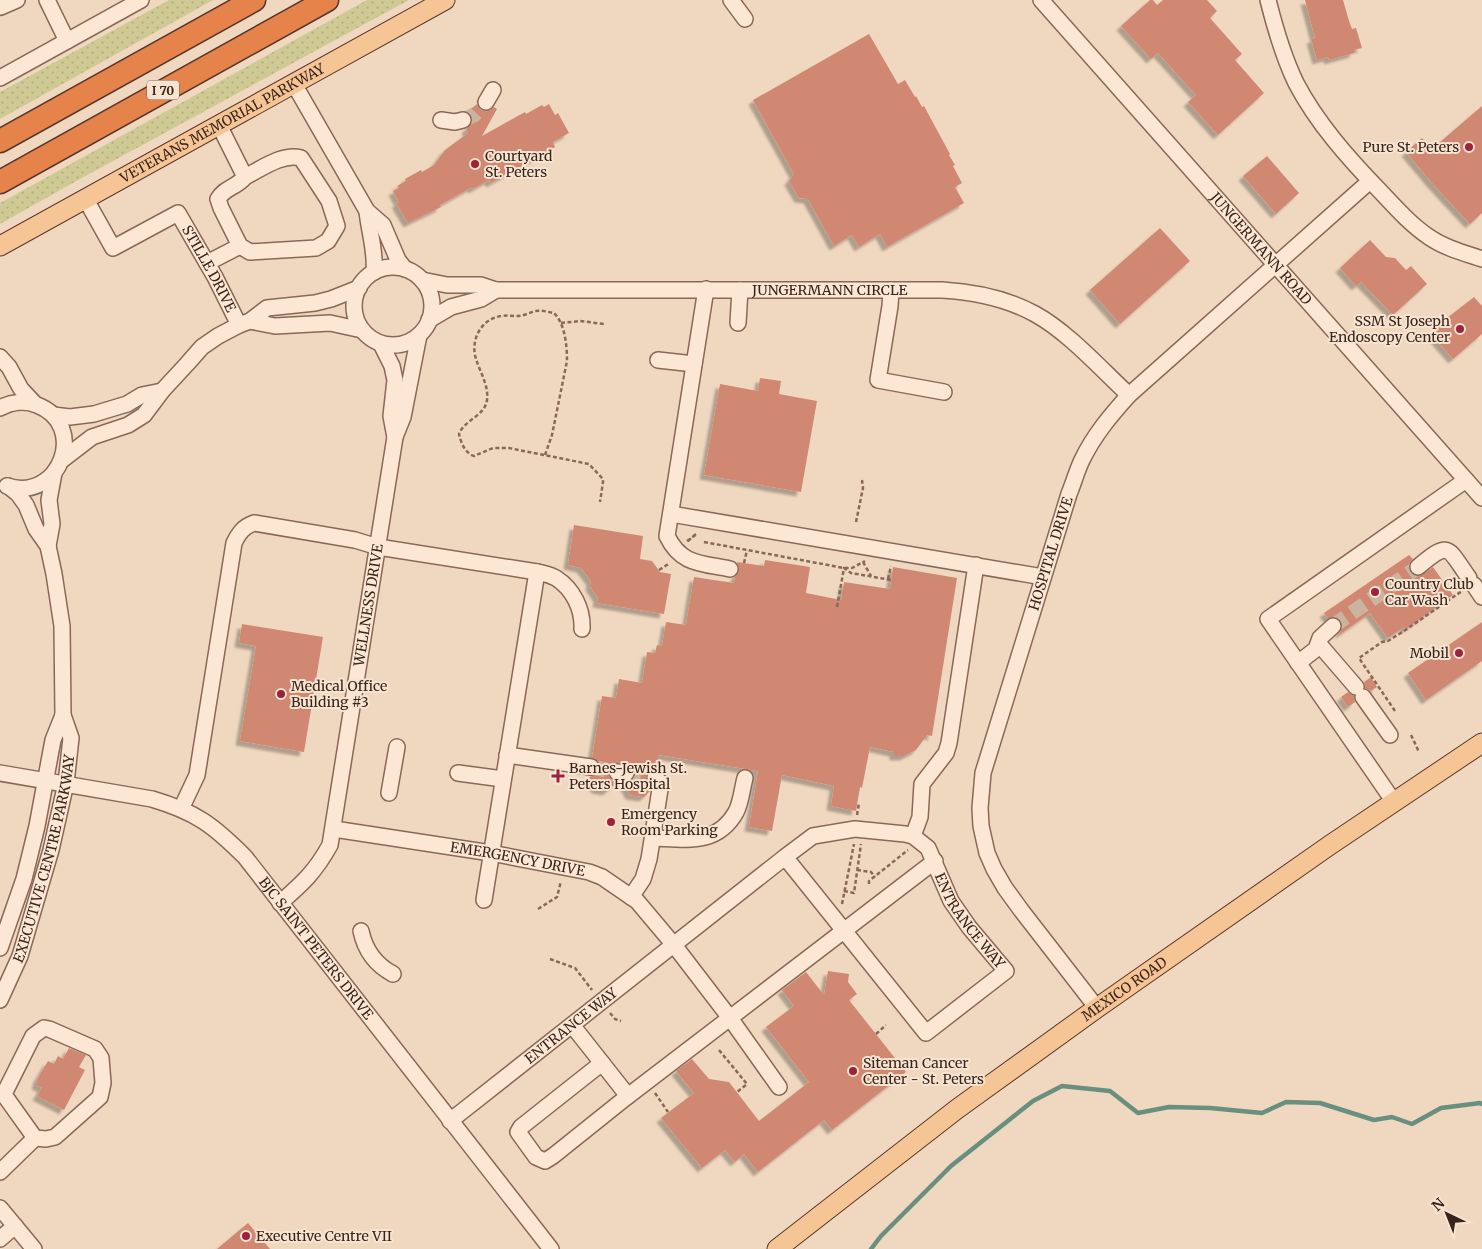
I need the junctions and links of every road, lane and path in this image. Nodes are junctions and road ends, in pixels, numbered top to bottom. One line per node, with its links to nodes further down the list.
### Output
1 (17, 0): 10 (street)
2 (47, 0): 12 (street)
3 (141, 0): 12 (street)
4 (254, 0): 18 (highway, I 70)
5 (327, 0): 21 (highway, I 70)
6 (445, 0): 14 (main road, VETERANS MEMORIAL PARKWAY)
7 (731, 0): 11 (street)
8 (1041, 0): 28 (street, JUNGERMANN ROAD)
9 (1268, 0): 20 (street)
10 (0, 6)
11 (744, 19)
12 (67, 41): 13 (street)
13 (0, 78)
14 (294, 84): 17 (main road, VETERANS MEMORIAL PARKWAY); 23 (street)
15 (440, 120): 16 (street)
16 (463, 120)
17 (219, 124): 19 (street); 22 (main road, VETERANS MEMORIAL PARKWAY)
18 (0, 140)
19 (244, 178): 25 (street); 25 (street)
20 (1370, 181): 26 (street); 28 (street, HOSPITAL DRIVE)
21 (0, 182)
22 (86, 198): 24 (main road, VETERANS MEMORIAL PARKWAY); 27 (street, STILLE DRIVE)
23 (367, 211): 29 (street); 30 (street)
24 (0, 246)
25 (240, 246): 27 (street)
26 (1482, 259)
27 (207, 263): 39 (street, STILLE DRIVE)
28 (1275, 265): 50 (street, HOSPITAL DRIVE); 58 (street, JUNGERMANN ROAD)
29 (405, 269): 30 (street); 31 (street)
30 (374, 272): 32 (street)
31 (422, 280): 34 (street, JUNGERMANN CIRCLE); 37 (street)
32 (359, 288): 39 (street); 42 (street)
33 (706, 289): 34 (street, JUNGERMANN CIRCLE); 35 (street, JUNGERMANN CIRCLE); 47 (street)
34 (496, 290): 37 (street, JUNGERMANN CIRCLE)
35 (740, 290): 36 (street, JUNGERMANN CIRCLE); 40 (street)
36 (891, 290): 49 (street); 50 (street, JUNGERMANN CIRCLE)
37 (429, 320): 43 (street)
38 (561, 322): 41 (path); 55 (path); 55 (path)
39 (244, 323): 42 (street); 48 (street)
40 (738, 323)
41 (604, 324)
42 (362, 330): 44 (street)
43 (419, 335): 44 (street); 54 (street, WELLNESS DRIVE)
44 (381, 344): 54 (street, WELLNESS DRIVE)
45 (0, 357): 51 (street)
46 (658, 360): 47 (street)
47 (694, 364): 62 (street)
48 (162, 391): 53 (street); 56 (street)
49 (944, 392)
50 (1128, 395): 81 (street, HOSPITAL DRIVE)
51 (35, 404): 52 (street); 53 (street)
52 (0, 408)
53 (53, 415): 56 (street, EXECUTIVE CENTRE PARKWAY)
54 (395, 437): 68 (street, WELLNESS DRIVE)
55 (545, 455): 61 (path)
56 (58, 467): 59 (street); 66 (street, EXECUTIVE CENTRE PARKWAY)
57 (862, 480): 63 (path)
58 (1466, 480): 60 (street, JUNGERMANN ROAD); 87 (street)
59 (4, 484): 66 (street, EXECUTIVE CENTRE PARKWAY)
60 (1482, 498)
61 (600, 502)
62 (671, 514): 74 (street); 75 (street)
63 (856, 522)
64 (687, 542): 67 (path)
65 (704, 542): 69 (path)
66 (48, 546): 89 (street, EXECUTIVE CENTRE PARKWAY)
67 (682, 546)
68 (378, 547): 79 (street); 107 (street); 109 (street, WELLNESS DRIVE)
69 (747, 550): 75 (path); 77 (path)
70 (868, 560): 72 (path)
71 (672, 561): 78 (path)
72 (863, 562): 77 (path); 80 (path)
73 (894, 565): 80 (path)
74 (976, 565): 81 (street); 111 (street)
75 (737, 566)
76 (1418, 567): 82 (street)
77 (844, 568): 80 (path); 83 (path)
78 (659, 570)
79 (536, 572): 85 (street); 95 (street)
80 (871, 576)
81 (1043, 577): 133 (street, HOSPITAL DRIVE)
82 (1472, 588): 88 (path)
83 (837, 608)
84 (1333, 626): 86 (street)
85 (582, 629)
86 (1319, 644): 87 (street); 90 (street)
87 (1298, 663): 105 (street)
88 (1395, 711)
89 (63, 715): 102 (street, EXECUTIVE CENTRE PARKWAY); 103 (street, EXECUTIVE CENTRE PARKWAY)
90 (1390, 735)
91 (1410, 735): 94 (path)
92 (1482, 743): 105 (main road, MEXICO ROAD)
93 (397, 747): 104 (street)
94 (1420, 752)
95 (507, 755): 96 (street); 101 (street)
96 (590, 767)
97 (458, 773): 101 (street)
98 (0, 774): 102 (street, BJC SAINT PETERS DRIVE)
99 (655, 778): 110 (street)
100 (745, 778): 110 (street)
101 (503, 779): 112 (street)
102 (45, 781): 103 (street, BJC SAINT PETERS DRIVE); 128 (street, EXECUTIVE CENTRE PARKWAY)
103 (66, 783): 107 (street, BJC SAINT PETERS DRIVE); 132 (street, EXECUTIVE CENTRE PARKWAY)
104 (389, 793)
105 (1394, 802): 133 (main road, MEXICO ROAD)
106 (859, 803): 108 (path)
107 (181, 808): 122 (street, BJC SAINT PETERS DRIVE)
108 (857, 819)
109 (334, 829): 112 (street, EMERGENCY DRIVE); 122 (street, WELLNESS DRIVE)
110 (653, 838): 120 (street)
111 (911, 843): 113 (street, ENTRANCE WAY); 114 (street, ENTRANCE WAY); 117 (path)
112 (490, 852): 120 (street, EMERGENCY DRIVE); 121 (street)
113 (785, 857): 125 (street, ENTRANCE WAY); 127 (street, ENTRANCE WAY)
114 (934, 861): 125 (street); 125 (street, ENTRANCE WAY)
115 (857, 870): 117 (path); 119 (path); 119 (path)
116 (562, 876): 123 (path)
117 (875, 877): 118 (path)
118 (869, 884)
119 (844, 891): 124 (path)
120 (631, 897): 127 (street, EMERGENCY DRIVE)
121 (484, 900)
122 (280, 903): 147 (street, BJC SAINT PETERS DRIVE)
123 (538, 908)
124 (841, 908)
125 (844, 930): 135 (street)
126 (361, 931): 130 (street)
127 (674, 945): 135 (street, EMERGENCY DRIVE); 137 (street, ENTRANCE WAY)
128 (0, 948)
129 (550, 959): 131 (path)
130 (393, 974)
131 (594, 993)
132 (0, 1000)
133 (1097, 1008): 155 (main road, MEXICO ROAD)
134 (610, 1013): 136 (path)
135 (730, 1018): 142 (street, EMERGENCY DRIVE); 145 (street)
136 (620, 1021)
137 (572, 1026): 141 (street); 147 (street, ENTRANCE WAY)
138 (886, 1026): 139 (path)
139 (876, 1034)
140 (719, 1050): 143 (path)
141 (602, 1063): 145 (street); 145 (street)
142 (779, 1087)
143 (737, 1092)
144 (655, 1093): 146 (path)
145 (628, 1096)
146 (668, 1112)
147 (450, 1121): 154 (street, BJC SAINT PETERS DRIVE)
148 (34, 1138): 148 (street); 149 (street)
149 (0, 1172)
150 (0, 1208): 151 (street)
151 (16, 1226): 152 (street); 153 (street)
152 (0, 1239)
153 (34, 1249)
154 (551, 1249)
155 (778, 1249)

